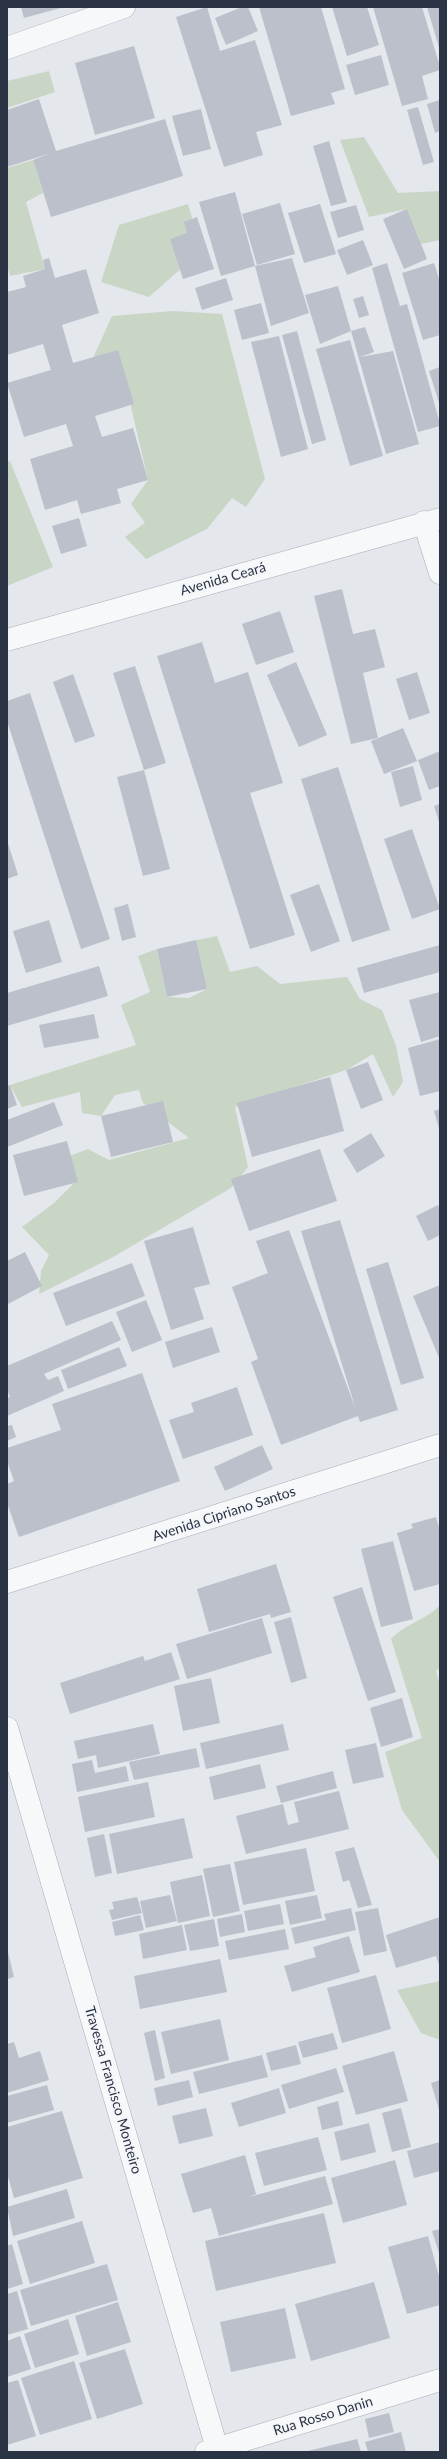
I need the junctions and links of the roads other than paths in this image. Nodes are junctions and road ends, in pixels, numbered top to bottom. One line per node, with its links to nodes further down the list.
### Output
1 (124, 7): 2 (street)
2 (101, 11): 3 (street)
3 (7, 48)
4 (432, 520): 5 (street); 6 (street, Avenida Ceará)
5 (440, 573)
6 (7, 640)
7 (440, 1445): 8 (street, Avenida Cipriano Santos)
8 (7, 1582)
9 (7, 1728): 11 (street, Travessa Francisco Monteiro)
10 (440, 2380): 11 (street, Rua Rosso Danin)
11 (214, 2451)

